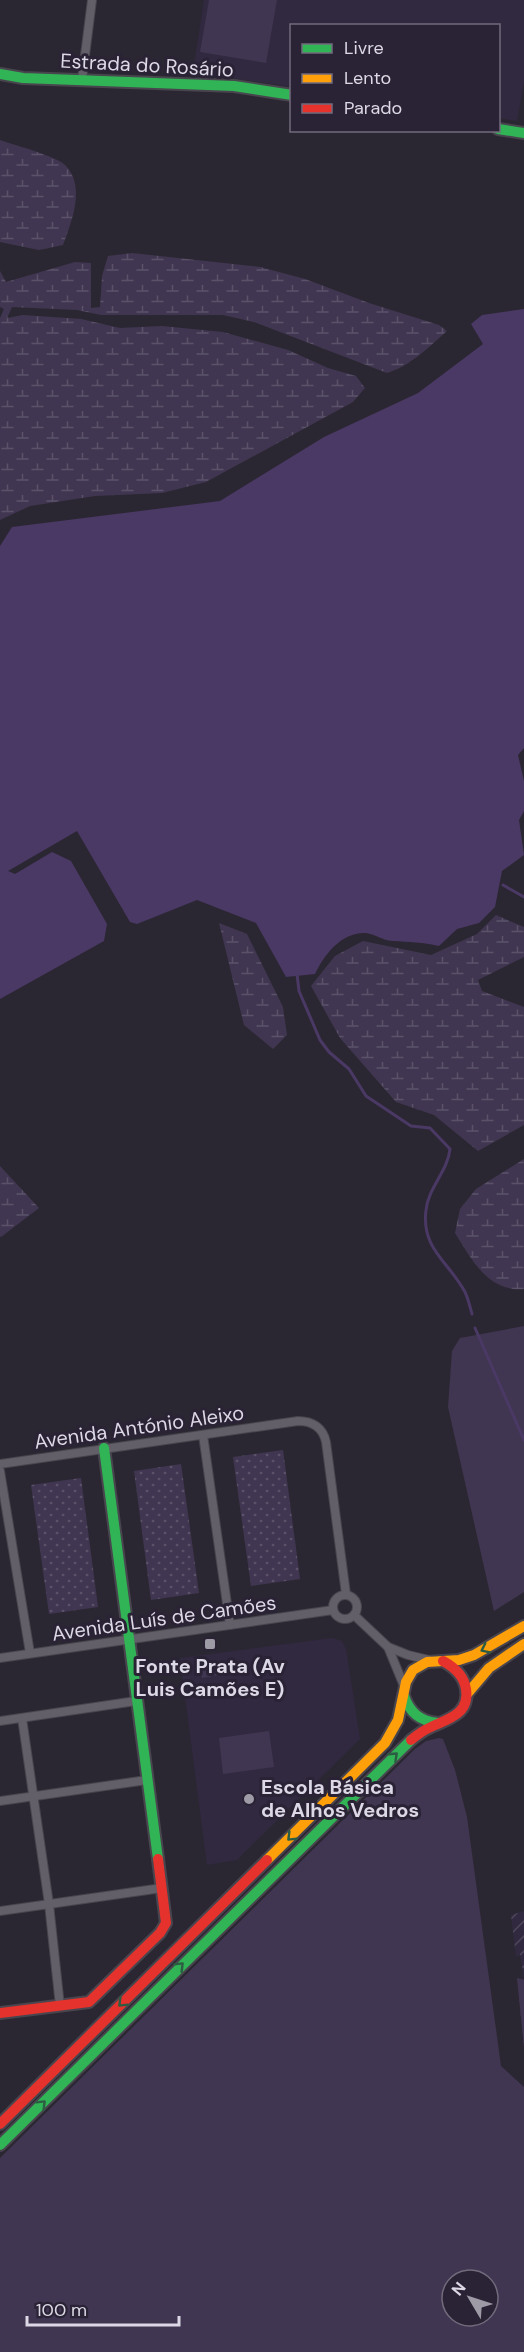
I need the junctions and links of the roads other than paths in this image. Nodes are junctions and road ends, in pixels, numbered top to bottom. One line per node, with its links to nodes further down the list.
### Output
1 (92, 0): 3 (street)
2 (0, 74): 3 (main road, Estrada do Rosário)
3 (82, 80): 4 (main road, Estrada do Rosário)
4 (290, 95)
5 (500, 129): 6 (main road)
6 (524, 133)
7 (203, 1435): 8 (street, Avenida António Aleixo); 11 (street, Avenida António Aleixo); 14 (street)
8 (104, 1448): 9 (street, Avenida António Aleixo); 16 (main road)
9 (0, 1464)
10 (0, 1471): 19 (street)
11 (346, 1594): 12 (street); 13 (street)
12 (333, 1610): 13 (street); 14 (street, Avenida Luís de Camões)
13 (354, 1615): 18 (street)
14 (230, 1625): 16 (street, Avenida Luís de Camões)
15 (524, 1626): 21 (main road, one-way to 21)
16 (129, 1640): 19 (street, Avenida Luís de Camões); 24 (main road)
17 (524, 1644): 23 (main road)
18 (388, 1647): 21 (street); 22 (street)
19 (30, 1653): 20 (street, Avenida Luís de Camões)
20 (0, 1658)
21 (438, 1661): 22 (main road); 23 (main road)
22 (404, 1691): 27 (main road); 36 (main road, one-way to 36)
23 (467, 1694): 27 (main road)
24 (136, 1701): 25 (street); 28 (main road)
25 (22, 1718): 26 (street); 29 (street)
26 (0, 1721)
27 (438, 1723): 37 (main road, one-way to 27)
28 (147, 1780): 29 (street); 31 (main road)
29 (33, 1796): 30 (street); 32 (street)
30 (0, 1801)
31 (162, 1888): 32 (street); 34 (main road)
32 (49, 1904): 33 (street); 34 (street)
33 (0, 1911)
34 (60, 2006): 35 (main road)
35 (0, 2013)
36 (0, 2124)
37 (0, 2145)

